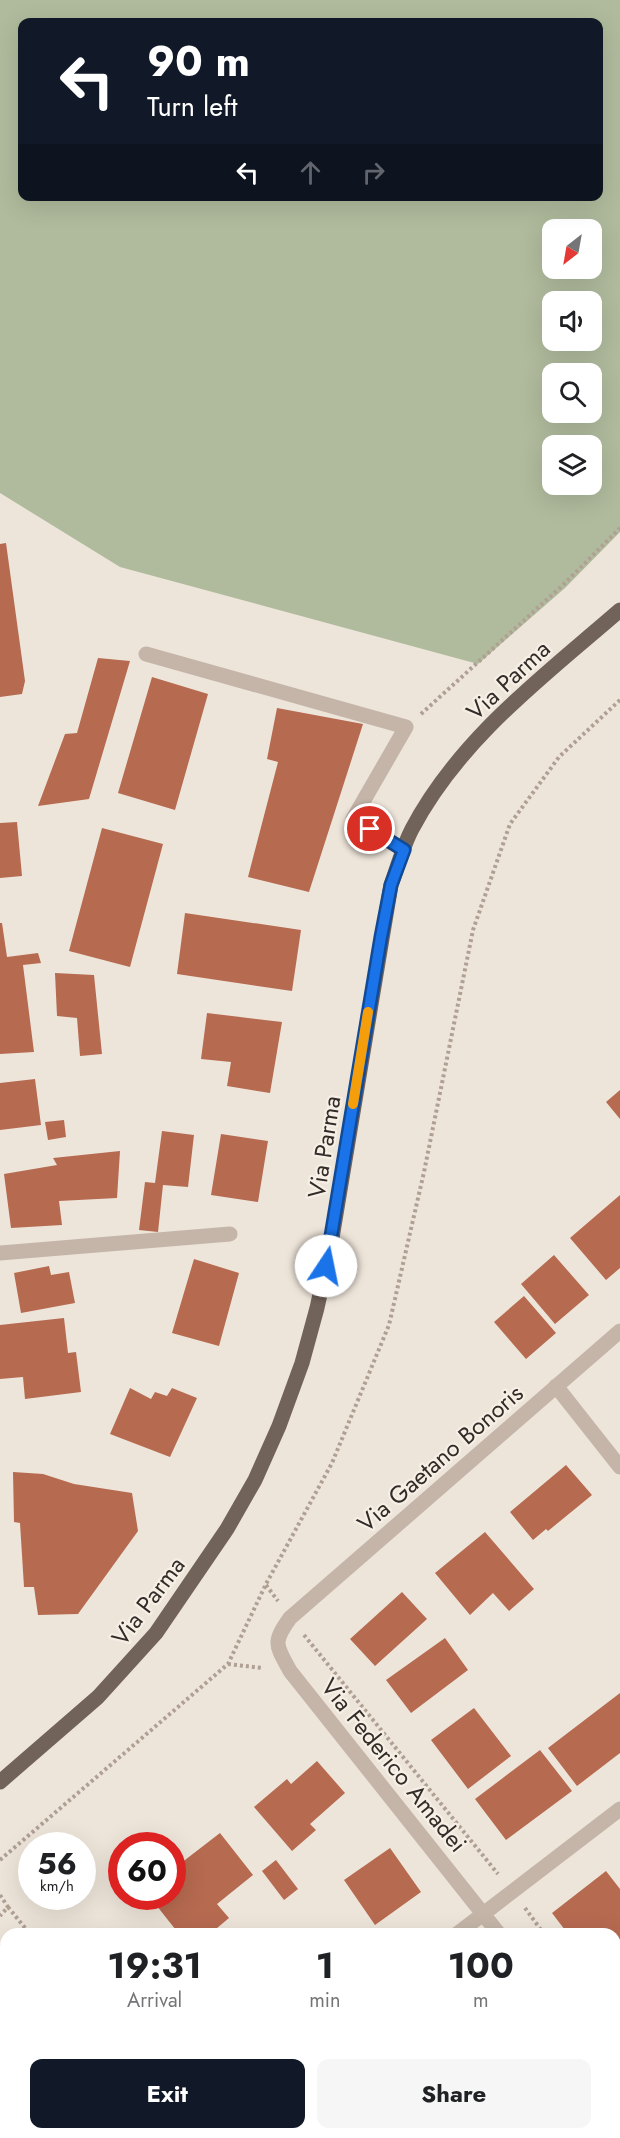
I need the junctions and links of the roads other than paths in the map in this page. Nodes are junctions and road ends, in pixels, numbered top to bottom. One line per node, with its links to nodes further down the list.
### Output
1 (620, 610): 3 (main road, Via Parma)
2 (146, 654): 3 (street)
3 (404, 850): 10 (main road, Via Parma)
4 (230, 1234): 5 (street)
5 (0, 1253)
6 (620, 1331): 7 (street, Via Gaetano Bonoris)
7 (556, 1386): 8 (street); 9 (street, Via Gaetano Bonoris)
8 (620, 1467)
9 (290, 1618): 12 (street, Via Federico Amadei)
10 (0, 1782)
11 (620, 1809): 12 (street)
12 (484, 1913): 13 (street); 14 (street, Via Federico Amadei)
13 (465, 1928)
14 (495, 1928)

